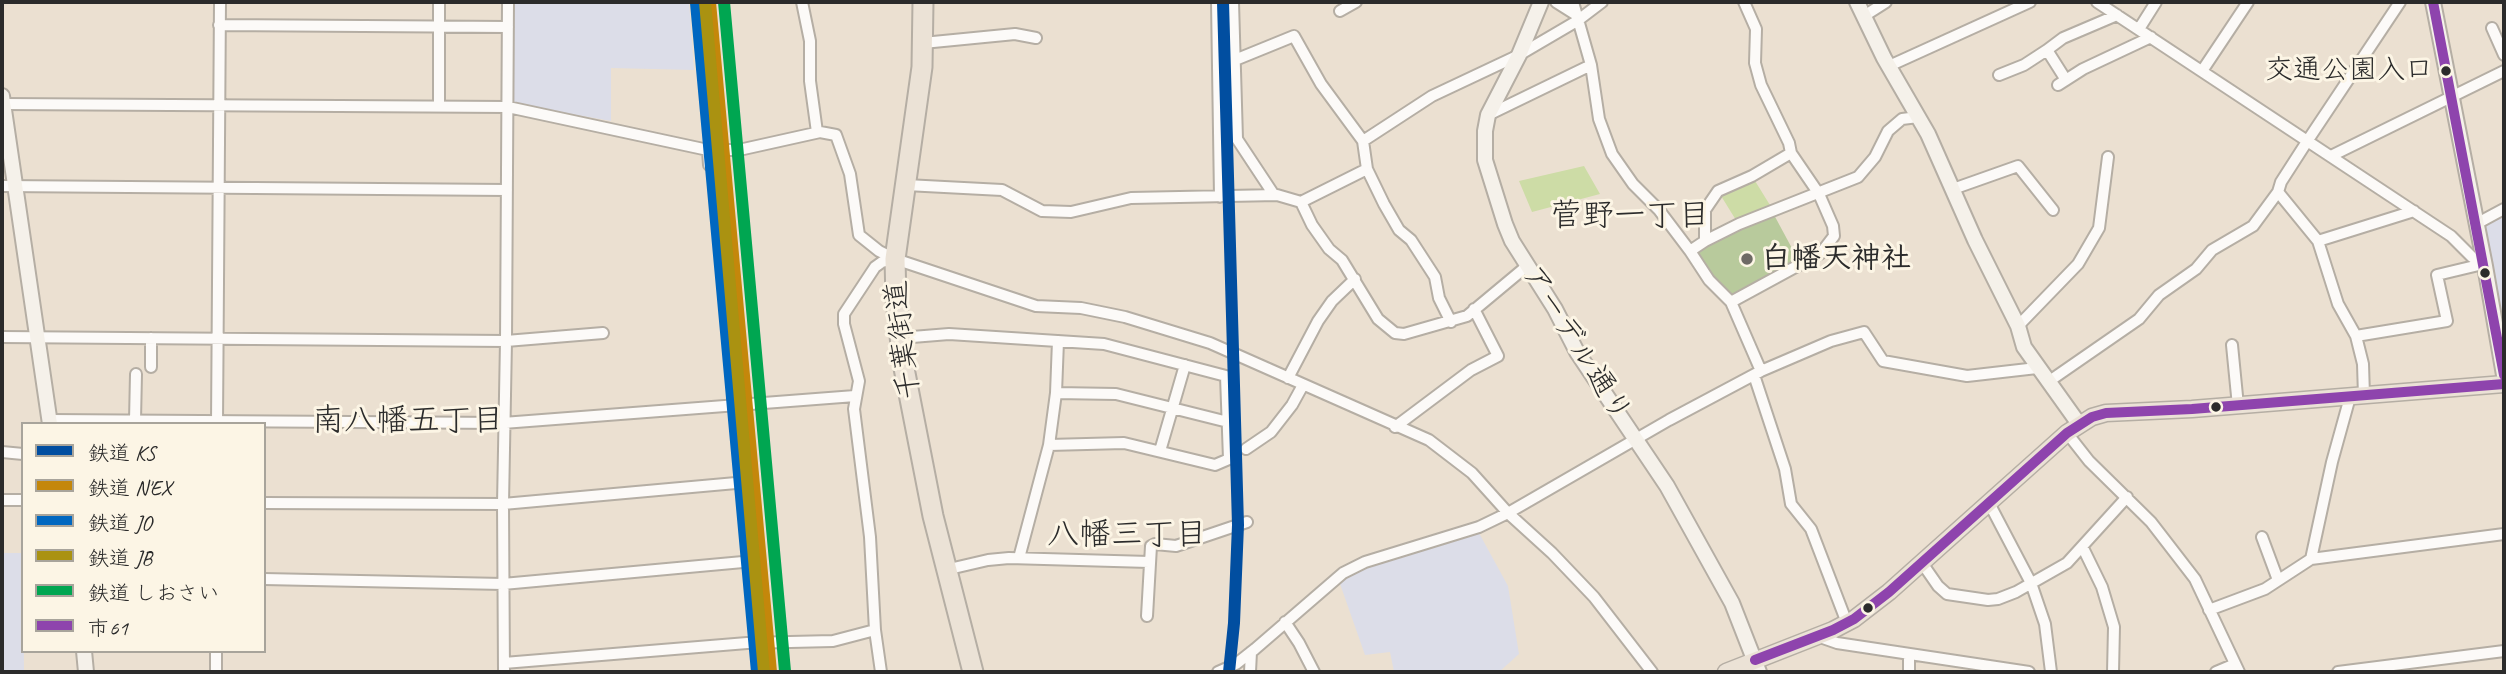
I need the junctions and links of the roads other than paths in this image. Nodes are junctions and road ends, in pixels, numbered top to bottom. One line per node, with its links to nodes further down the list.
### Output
1 (219, 2): 26 (street)
2 (439, 2): 27 (street)
3 (508, 2): 28 (street)
4 (802, 2): 50 (street)
5 (923, 2): 33 (highway, 千葉街道)
6 (1217, 2): 67 (street)
7 (1233, 2): 37 (street)
8 (1356, 2): 22 (street)
9 (1541, 2): 35 (street, アーデル通り)
10 (1556, 2): 25 (street)
11 (1573, 2): 25 (street)
12 (1602, 2): 25 (street)
13 (1744, 2): 54 (street)
14 (1857, 2): 24 (street)
15 (1886, 2): 24 (street)
16 (2030, 2): 39 (street)
17 (2099, 2): 23 (street)
18 (2157, 2): 30 (street)
19 (2248, 2): 40 (street)
20 (2400, 2): 51 (street)
21 (2433, 2): 43 (street)
22 (1340, 10)
23 (2117, 15): 30 (street); 34 (street)
24 (1864, 16): 39 (street)
25 (1576, 17): 35 (street); 38 (street)
26 (219, 25): 27 (street); 45 (street)
27 (439, 27): 28 (street); 46 (street)
28 (508, 27): 47 (street)
29 (2492, 28): 36 (street)
30 (2139, 29): 31 (street)
31 (2151, 37): 34 (street); 40 (street)
32 (1036, 38): 33 (street)
33 (923, 43): 59 (highway, 千葉街道)
34 (2047, 50): 42 (street)
35 (1519, 55): 48 (street, アーデル通り); 52 (street)
36 (2504, 55)
37 (1234, 60): 52 (street); 66 (street)
38 (1591, 65): 48 (street); 75 (street)
39 (1889, 66): 49 (street)
40 (2202, 71): 51 (street)
41 (2504, 71): 43 (street)
42 (1999, 75)
43 (2452, 97): 55 (street); 72 (street)
44 (2, 102): 45 (street); 60 (street)
45 (218, 106): 46 (street); 61 (street)
46 (439, 106): 47 (street)
47 (508, 107): 53 (street); 63 (street)
48 (1489, 115): 78 (street, アーデル通り)
49 (1918, 117): 62 (street); 65 (street)
50 (817, 132): 53 (street); 76 (street)
51 (2308, 140): 55 (street); 64 (street)
52 (1363, 141): 58 (street)
53 (708, 150): 57 (street)
54 (1791, 153): 65 (street); 73 (street)
55 (2331, 156): 71 (street)
56 (2108, 157): 83 (street)
57 (709, 165)
58 (1367, 169): 68 (street); 82 (street)
59 (906, 185): 67 (street); 76 (highway, 千葉街道)
60 (8, 186): 61 (street); 86 (street)
61 (219, 188): 63 (street); 90 (street)
62 (1953, 189): 70 (street); 83 (street)
63 (507, 190): 91 (street)
64 (2278, 191): 74 (street); 101 (street)
65 (1819, 194): 73 (street); 80 (street)
66 (1273, 195): 67 (street); 68 (street)
67 (1220, 197)
68 (1301, 202): 79 (street)
69 (2504, 209): 72 (street)
70 (2053, 210)
71 (2414, 211): 74 (street); 77 (street)
72 (2476, 224): 77 (street)
73 (1705, 241): 75 (street)
74 (2318, 241): 87 (street)
75 (1690, 251): 80 (street)
76 (895, 259): 89 (highway, 千葉街道); 100 (street); 105 (street)
77 (2484, 265): 87 (street); 99 (street)
78 (1527, 266): 81 (street); 118 (street, アーデル通り)
79 (1355, 278): 82 (street); 100 (street)
80 (1731, 302): 98 (street)
81 (1474, 309): 82 (street); 116 (street)
82 (1451, 321)
83 (2018, 326): 96 (street)
84 (603, 332): 91 (street)
85 (2, 337): 86 (street)
86 (38, 337): 88 (street); 110 (street)
87 (2356, 337): 106 (street)
88 (151, 338): 90 (street); 95 (street)
89 (900, 338): 92 (street); 141 (highway, 千葉街道)
90 (218, 339): 91 (street); 112 (street)
91 (506, 341): 115 (street)
92 (1058, 341): 94 (street); 104 (street)
93 (2232, 345): 107 (street)
94 (1185, 365): 108 (street); 114 (street)
95 (151, 367)
96 (2037, 368): 98 (street); 101 (street)
97 (136, 373): 109 (street)
98 (1757, 373): 118 (street); 149 (street)
99 (2504, 374)
100 (1288, 377): 103 (street)
101 (2048, 382): 117 (street)
102 (2504, 384): 106 (main road)
103 (1303, 385): 116 (street); 120 (street)
104 (1056, 393): 108 (street); 119 (street)
105 (855, 396): 115 (street); 150 (street)
106 (2357, 397): 107 (main road); 137 (street)
107 (2238, 406): 117 (main road)
108 (1172, 409): 114 (street); 121 (street)
109 (135, 420): 110 (street); 111 (street)
110 (50, 422)
111 (149, 422): 112 (street)
112 (217, 422)
113 (266, 422): 115 (street)
114 (1228, 422): 121 (street)
115 (503, 423): 130 (street)
116 (1395, 427): 131 (street)
117 (2073, 429): 125 (street); 129 (main road)
118 (1636, 439): 131 (street); 158 (street, アーデル通り)
119 (1049, 445): 121 (street); 136 (street)
120 (1246, 449)
121 (1160, 451)
122 (2, 452): 123 (street)
123 (21, 454)
124 (736, 483): 130 (street)
125 (2127, 497): 135 (street); 146 (street)
126 (2, 500): 127 (street)
127 (21, 500)
128 (266, 503): 130 (street)
129 (1989, 503): 140 (main road); 144 (street)
130 (503, 504): 145 (street)
131 (1508, 513): 148 (street); 168 (street)
132 (1247, 522): 139 (street)
133 (2504, 534): 137 (street)
134 (2262, 537): 143 (street)
135 (2083, 548): 144 (street); 173 (street)
136 (1019, 558): 139 (street); 141 (street)
137 (2311, 559): 143 (street)
138 (743, 562): 145 (street)
139 (1149, 562): 147 (street)
140 (1922, 563): 144 (street); 149 (main road)
141 (945, 570): 164 (highway, 千葉街道)
142 (266, 579): 145 (street)
143 (2278, 580): 146 (street)
144 (2031, 583): 172 (street)
145 (503, 584): 159 (street)
146 (2209, 610): 160 (street)
147 (1147, 616)
148 (1285, 622): 154 (street); 167 (street)
149 (1843, 625): 151 (main road); 152 (street)
150 (875, 630): 159 (street); 163 (street)
151 (1817, 636): 152 (street); 158 (main road)
152 (1844, 645): 157 (street)
153 (2504, 651): 175 (street)
154 (1251, 652): 165 (street); 166 (street)
155 (84, 653): 161 (street)
156 (216, 653): 162 (street)
157 (1909, 654): 170 (street); 171 (street)
158 (1757, 666): 169 (main road)
159 (504, 668)
160 (2237, 668): 174 (street)
161 (86, 672)
162 (216, 672)
163 (881, 672)
164 (973, 672)
165 (1218, 672)
166 (1250, 672)
167 (1314, 672)
168 (1652, 672)
169 (1726, 672)
170 (1909, 672)
171 (2029, 672)
172 (2051, 672)
173 (2113, 672)
174 (2216, 672)
175 (2338, 672)

